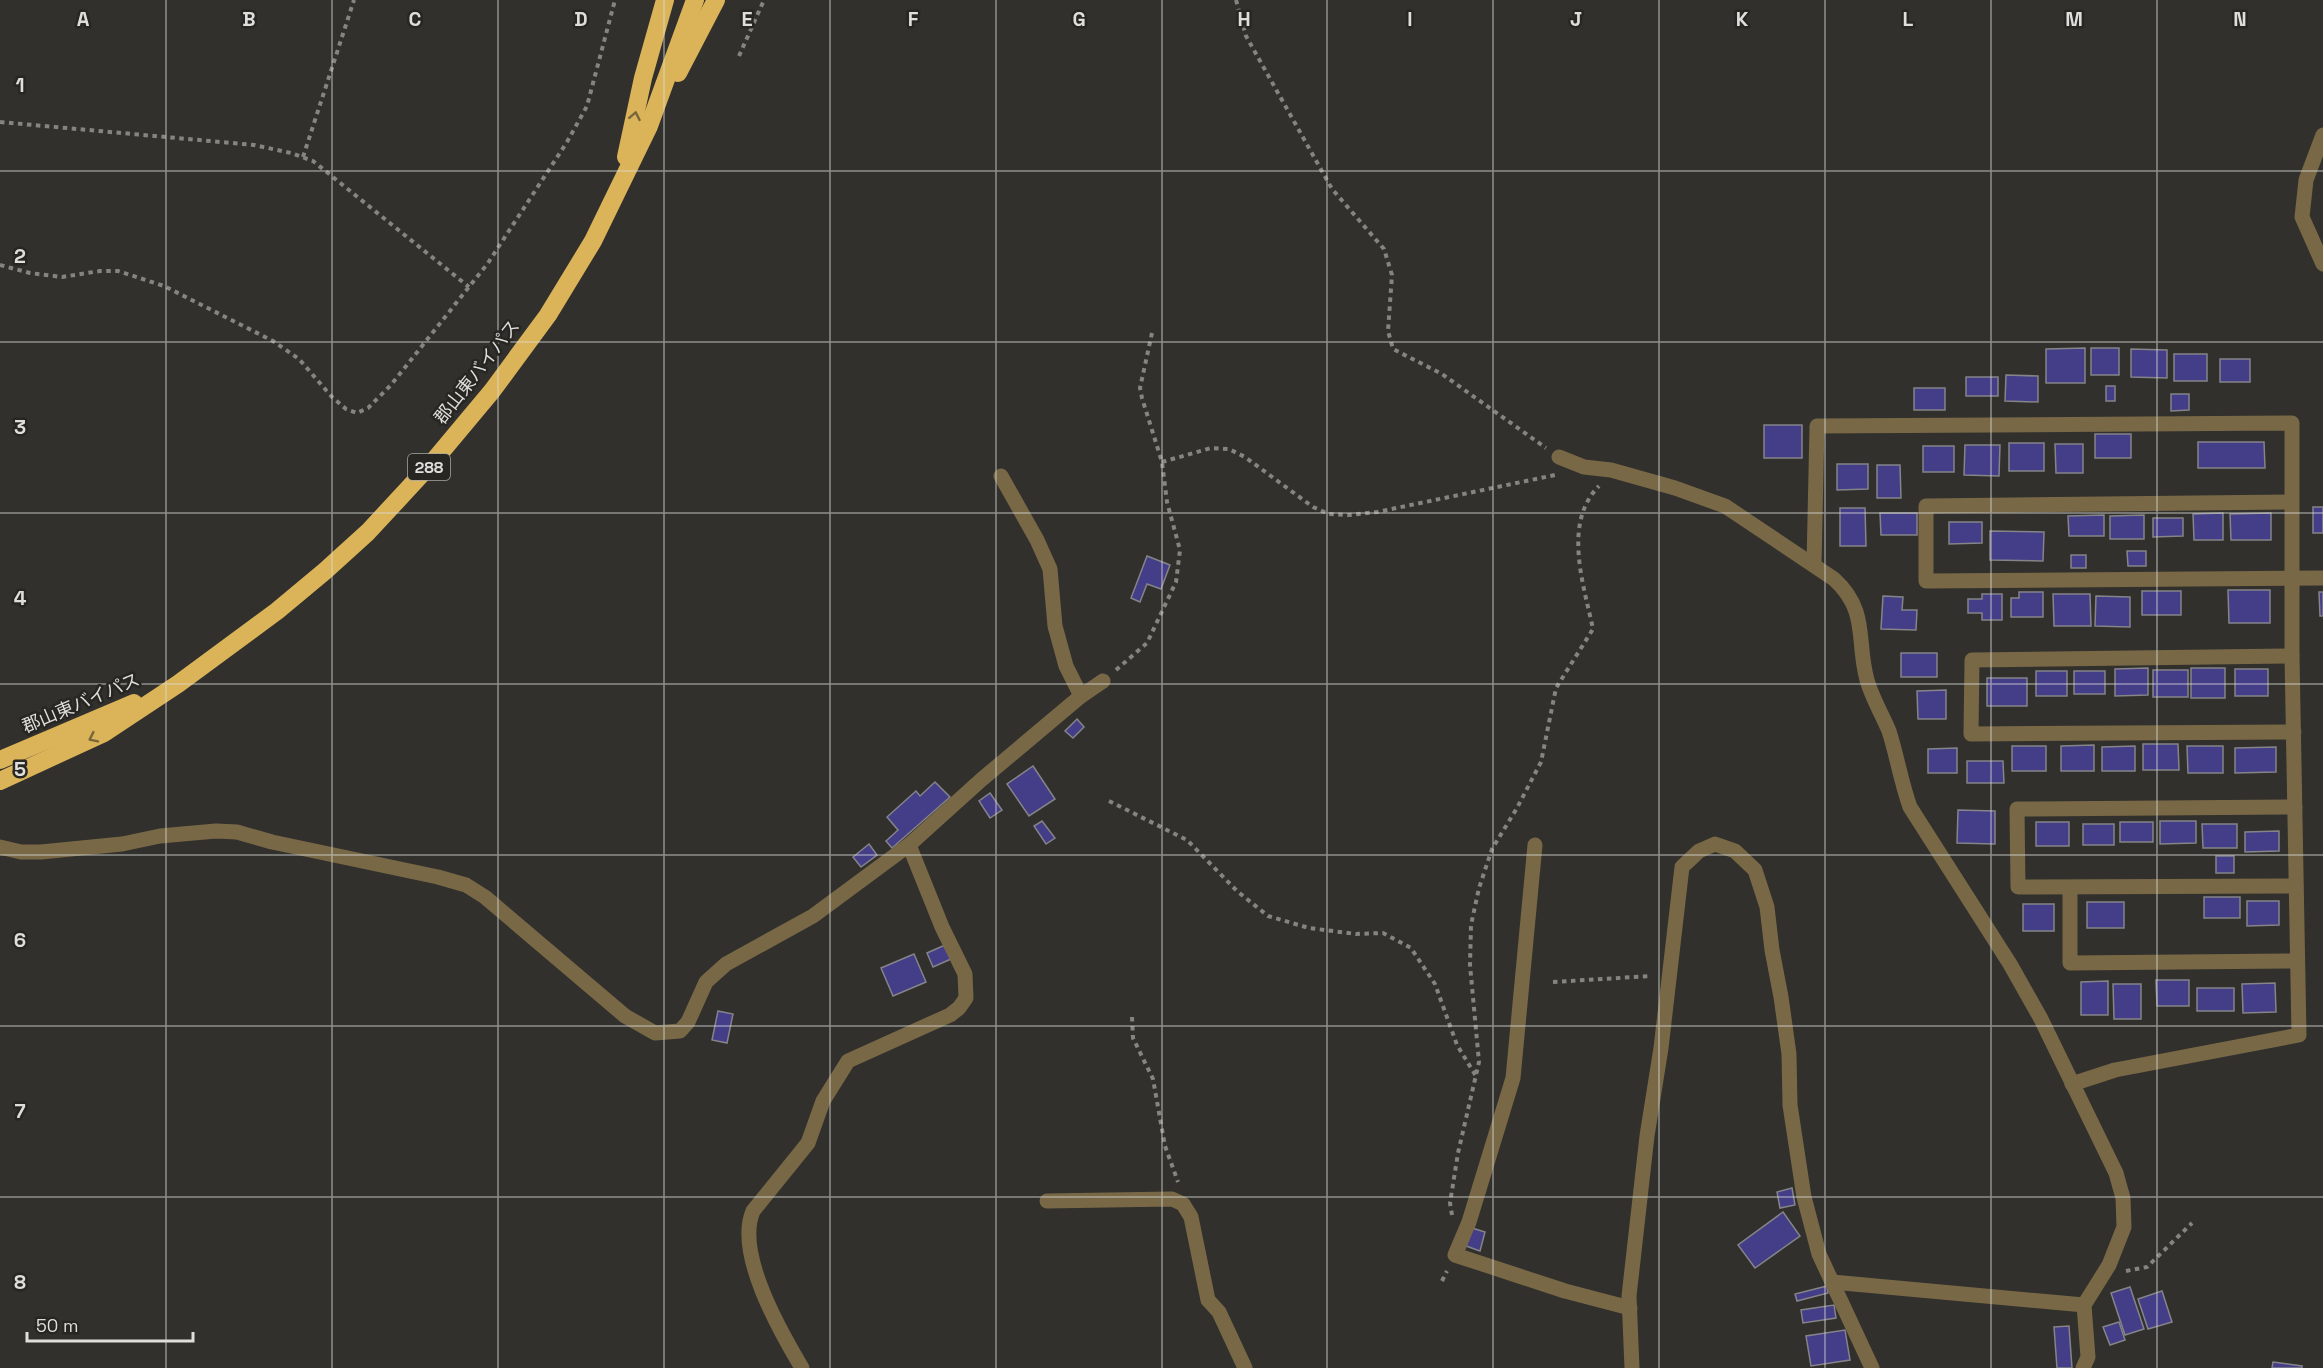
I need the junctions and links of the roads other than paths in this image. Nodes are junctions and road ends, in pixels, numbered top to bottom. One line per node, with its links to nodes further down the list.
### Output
1 (665, 0): 6 (highway, one-way to 1)
2 (696, 0): 4 (highway, 郡山東バイパス / 288)
3 (716, 0): 4 (highway)
4 (649, 126): 6 (highway, 郡山東バイパス / 288)
5 (2323, 135): 7 (street)
6 (617, 194): 16 (highway, 郡山東バイパス / 288)
7 (2323, 264)
8 (1559, 457): 11 (street)
9 (1001, 476): 17 (street)
10 (2291, 502): 11 (street); 12 (street); 12 (street)
11 (1814, 565): 28 (street)
12 (2292, 578): 13 (street); 14 (street)
13 (2323, 578)
14 (2292, 656): 18 (street); 18 (street)
15 (1103, 681): 17 (street)
16 (178, 684): 19 (highway, 郡山東バイパス / 288); 20 (highway, 郡山東バイパス / 288, one-way to 20)
17 (1081, 696): 22 (street)
18 (2294, 732): 21 (street)
19 (0, 760)
20 (0, 781)
21 (2295, 807): 25 (street); 26 (street)
22 (909, 845): 24 (street); 33 (street)
23 (1535, 845): 32 (street)
24 (0, 847)
25 (2296, 886): 26 (street); 27 (street)
26 (2070, 888): 27 (street)
27 (2296, 961): 28 (street)
28 (2072, 1084): 31 (street)
29 (1047, 1201): 34 (street)
30 (1832, 1282): 31 (street); 32 (street); 36 (street)
31 (2084, 1305): 37 (street)
32 (1630, 1308): 35 (street)
33 (802, 1368)
34 (1245, 1368)
35 (1632, 1368)
36 (1872, 1368)
37 (2083, 1368)

